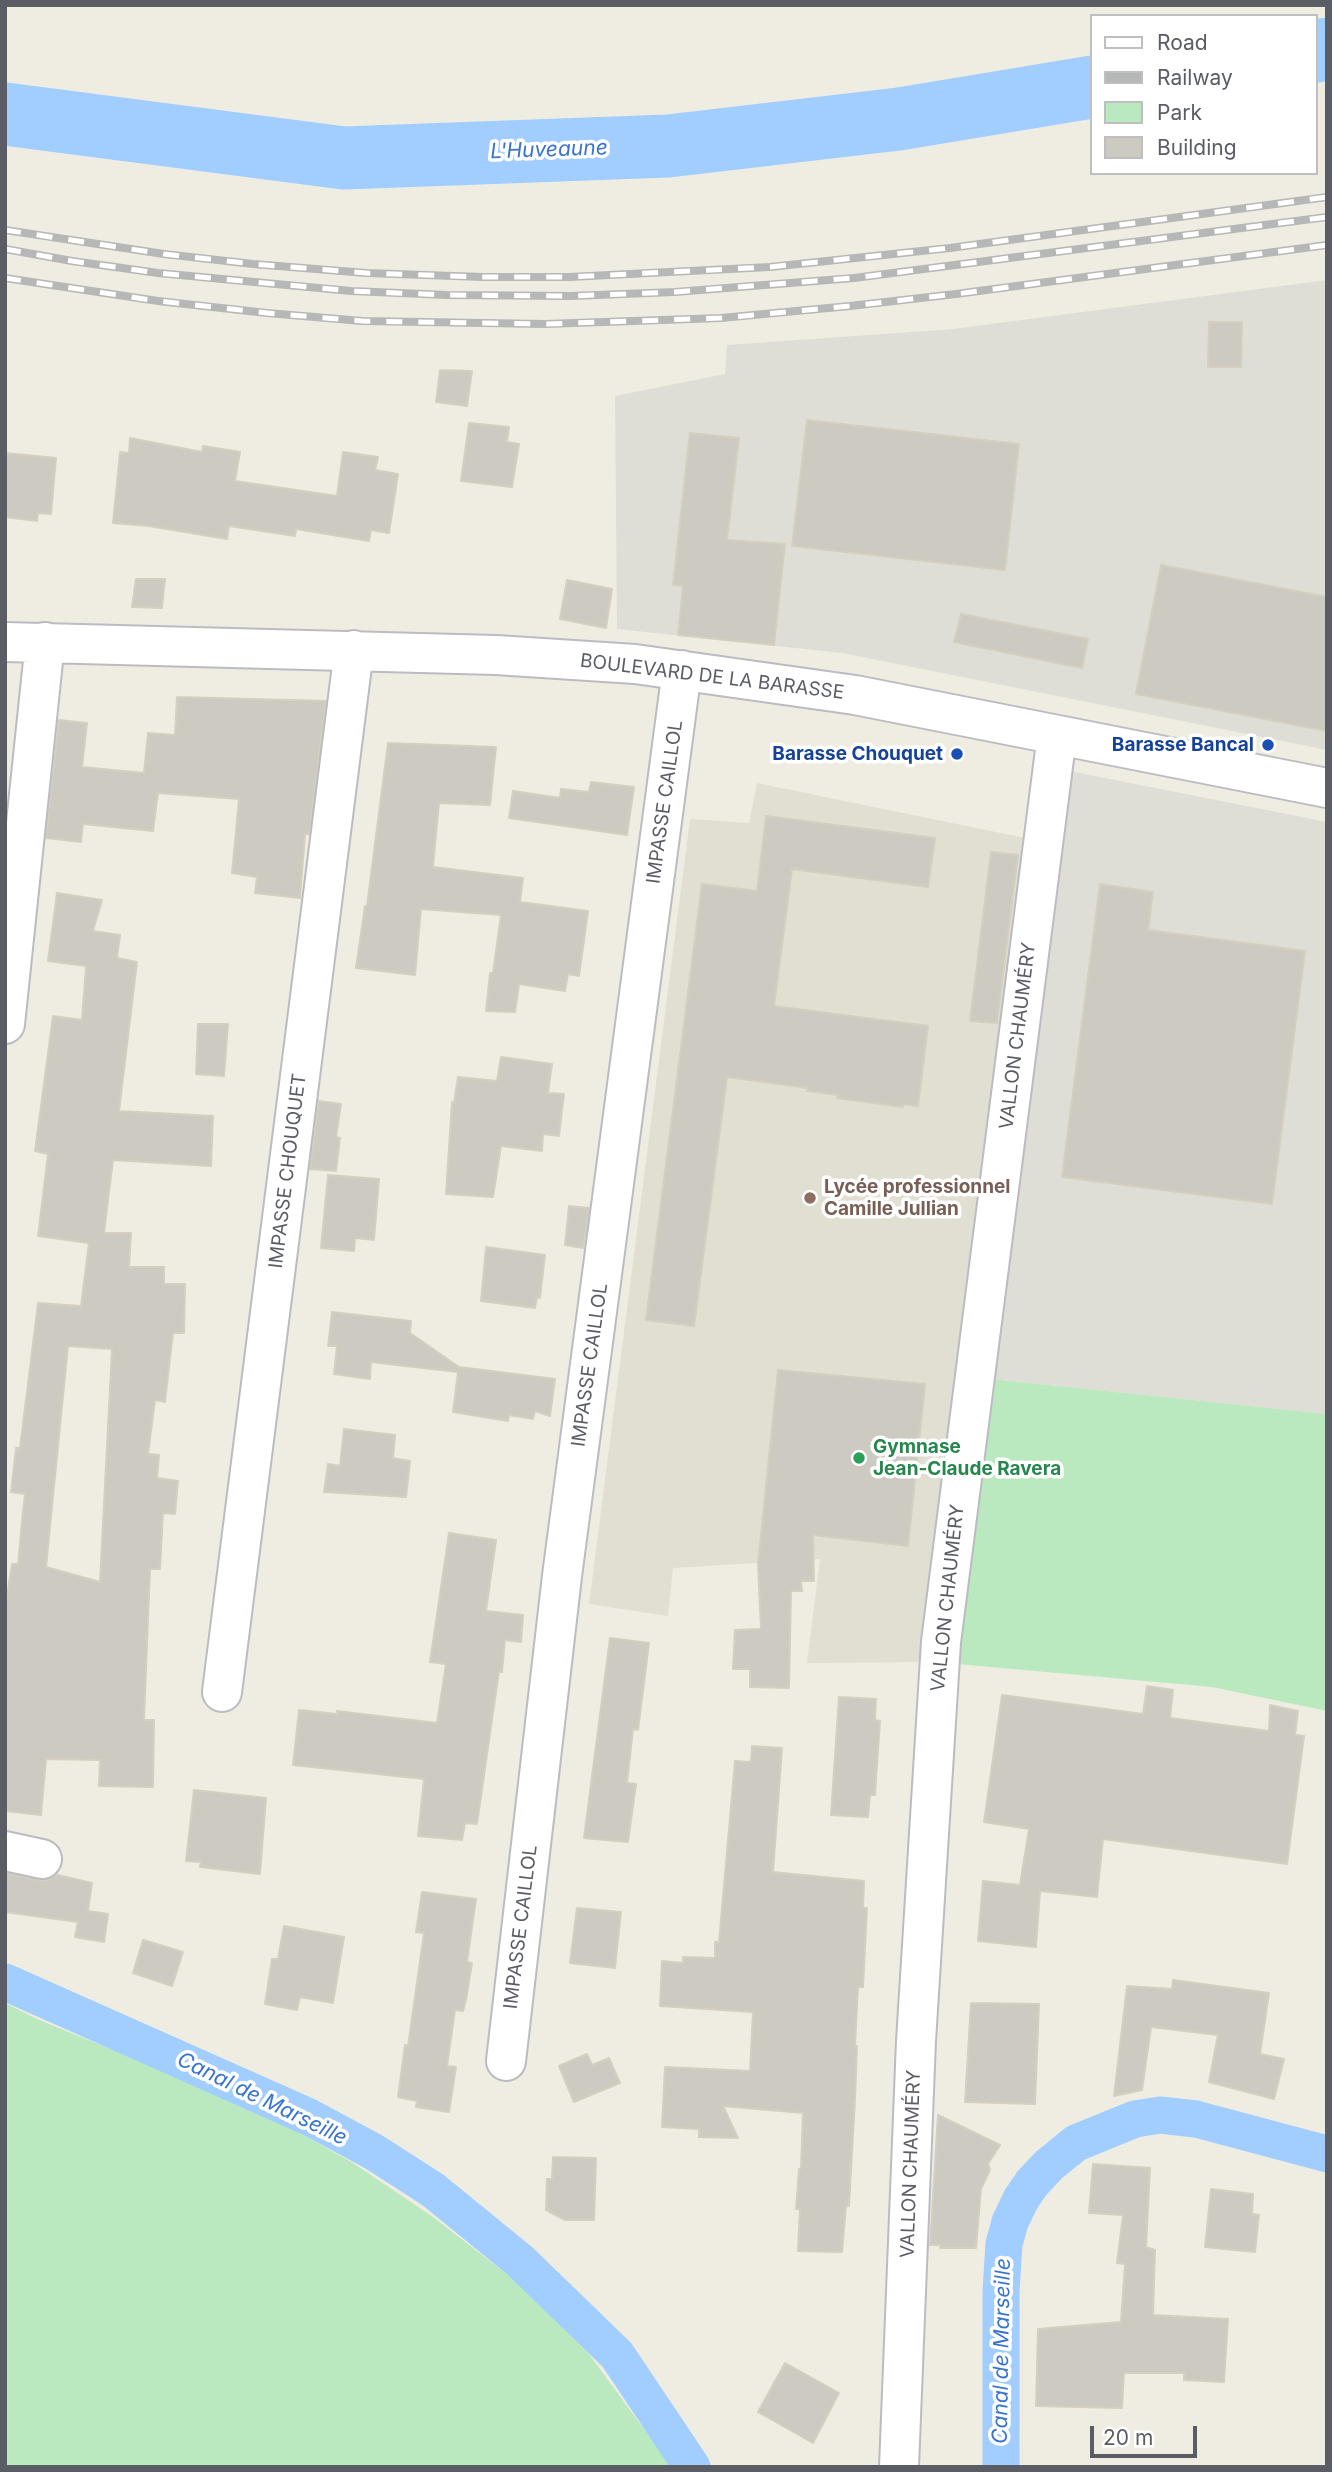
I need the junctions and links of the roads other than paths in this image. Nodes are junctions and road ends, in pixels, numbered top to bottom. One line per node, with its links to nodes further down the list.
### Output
1 (5, 642): 2 (street, BOULEVARD DE LA BARASSE)
2 (45, 642): 3 (street, BOULEVARD DE LA BARASSE); 7 (street)
3 (354, 650): 4 (street, BOULEVARD DE LA BARASSE); 8 (street, IMPASSE CHOUQUET)
4 (682, 670): 5 (street, BOULEVARD DE LA BARASSE); 11 (street, IMPASSE CAILLOL)
5 (1057, 735): 6 (street, BOULEVARD DE LA BARASSE); 12 (street, VALLON CHAUMÉRY)
6 (1327, 788)
7 (5, 1024)
8 (222, 1692)
9 (5, 1851): 10 (street)
10 (42, 1859)
11 (506, 2060)
12 (899, 2467)

